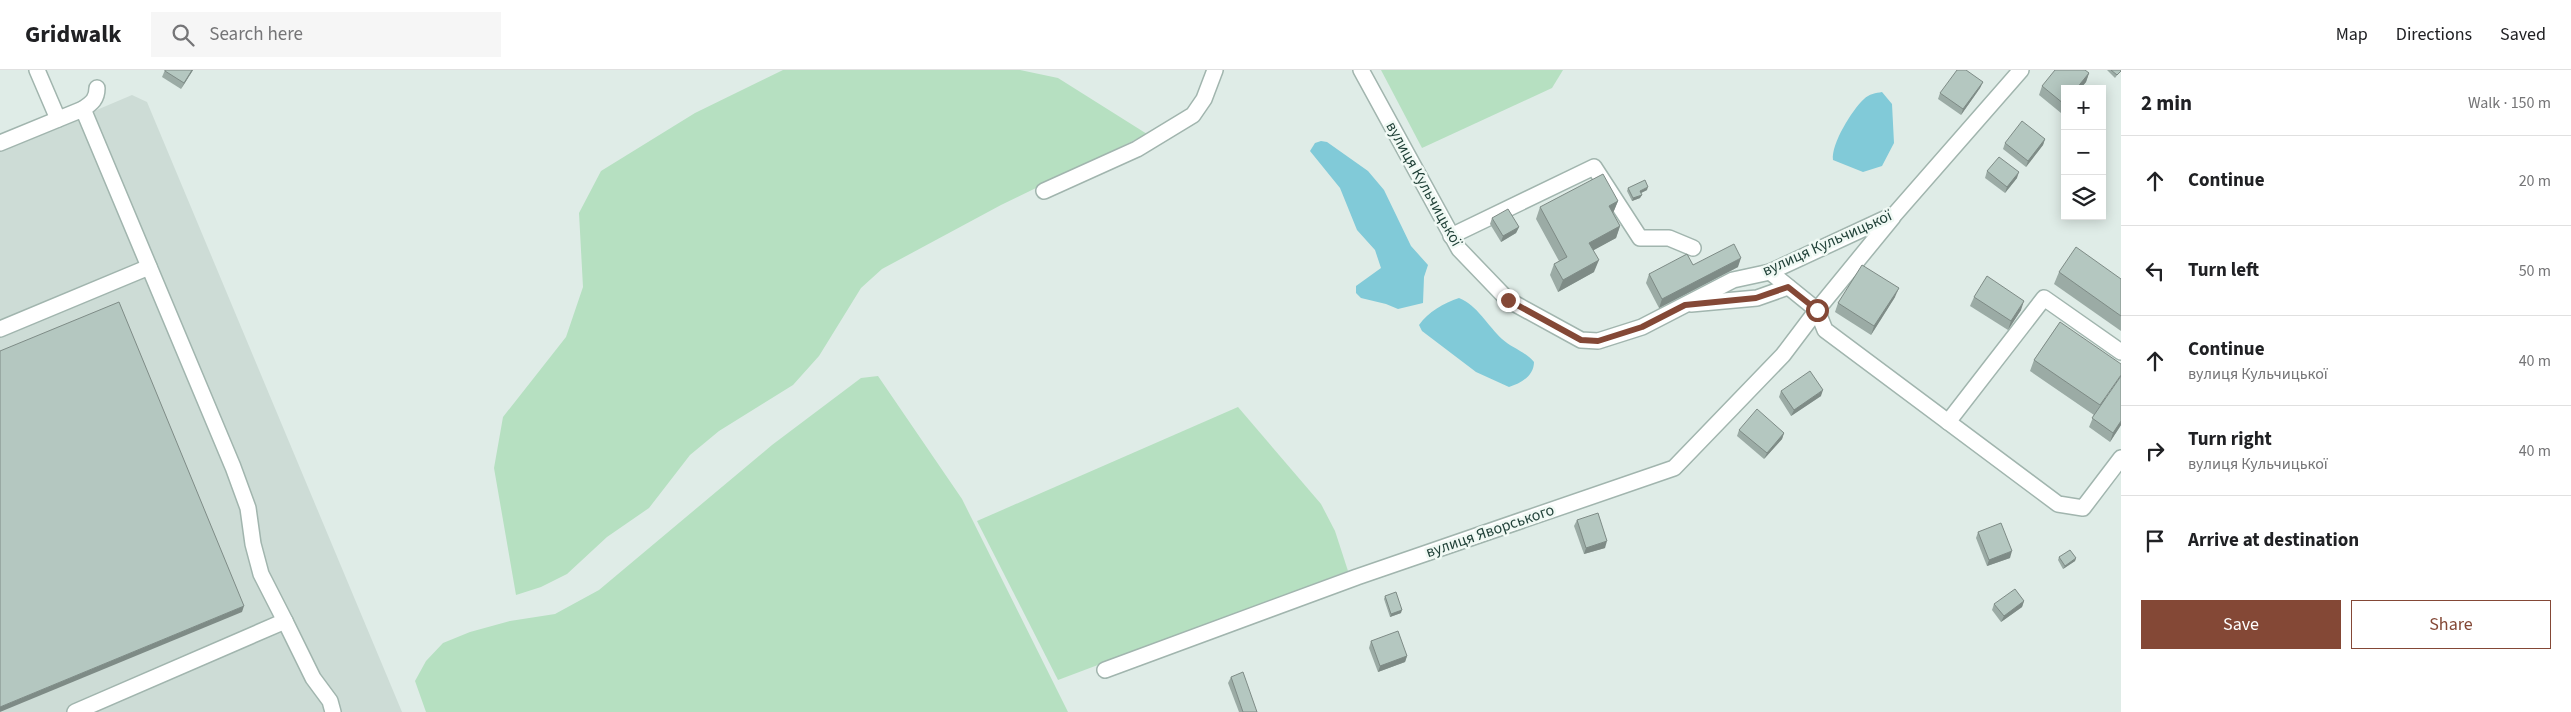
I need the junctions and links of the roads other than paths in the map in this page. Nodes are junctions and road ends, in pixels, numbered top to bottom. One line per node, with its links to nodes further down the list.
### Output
1 (37, 70): 7 (street)
2 (1215, 70): 9 (street)
3 (1361, 70): 11 (street, вулиця Кульчицької)
4 (2021, 70): 10 (street, вулиця Кульчицької)
5 (98, 88): 6 (street)
6 (83, 109): 7 (street); 13 (street)
7 (58, 119): 8 (street)
8 (0, 143)
9 (1044, 191)
10 (1896, 214): 14 (street, вулиця Кульчицької); 17 (street, вулиця Яворського)
11 (1451, 236): 12 (street); 16 (street, вулиця Кульчицької)
12 (1692, 248)
13 (149, 267): 18 (street); 22 (street)
14 (1770, 272): 15 (street); 16 (street, вулиця Кульчицької)
15 (1788, 287): 16 (street); 17 (street)
16 (1685, 305)
17 (1817, 310): 20 (street); 23 (street, вулиця Яворського)
18 (0, 329)
19 (2121, 352): 20 (street)
20 (1948, 422): 21 (street)
21 (2121, 458)
22 (285, 621): 24 (street); 25 (street)
23 (1105, 670)
24 (74, 712)
25 (334, 712)

